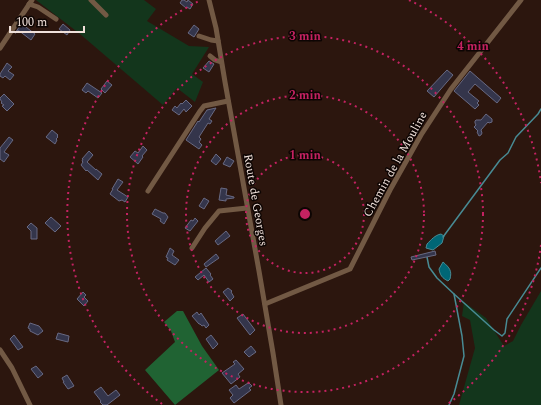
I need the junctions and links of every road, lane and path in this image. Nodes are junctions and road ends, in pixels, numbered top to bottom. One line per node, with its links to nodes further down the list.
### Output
1 (91, 0): 5 (street)
2 (209, 0): 8 (street, Route de Georges)
3 (521, 0): 16 (street, Chemin de la Mouline)
4 (31, 2): 6 (street); 9 (street)
5 (106, 15)
6 (56, 19)
7 (199, 36): 8 (street)
8 (218, 41): 11 (street, Route de Georges)
9 (0, 48)
10 (210, 56): 11 (street)
11 (221, 62): 12 (street, Route de Georges)
12 (228, 101): 13 (street); 14 (street, Route de Georges)
13 (148, 191)
14 (247, 208): 15 (street); 16 (street, Route de Georges)
15 (192, 248)
16 (265, 304): 19 (street, Route de Georges)
17 (0, 350): 18 (street)
18 (30, 405)
19 (281, 405)

